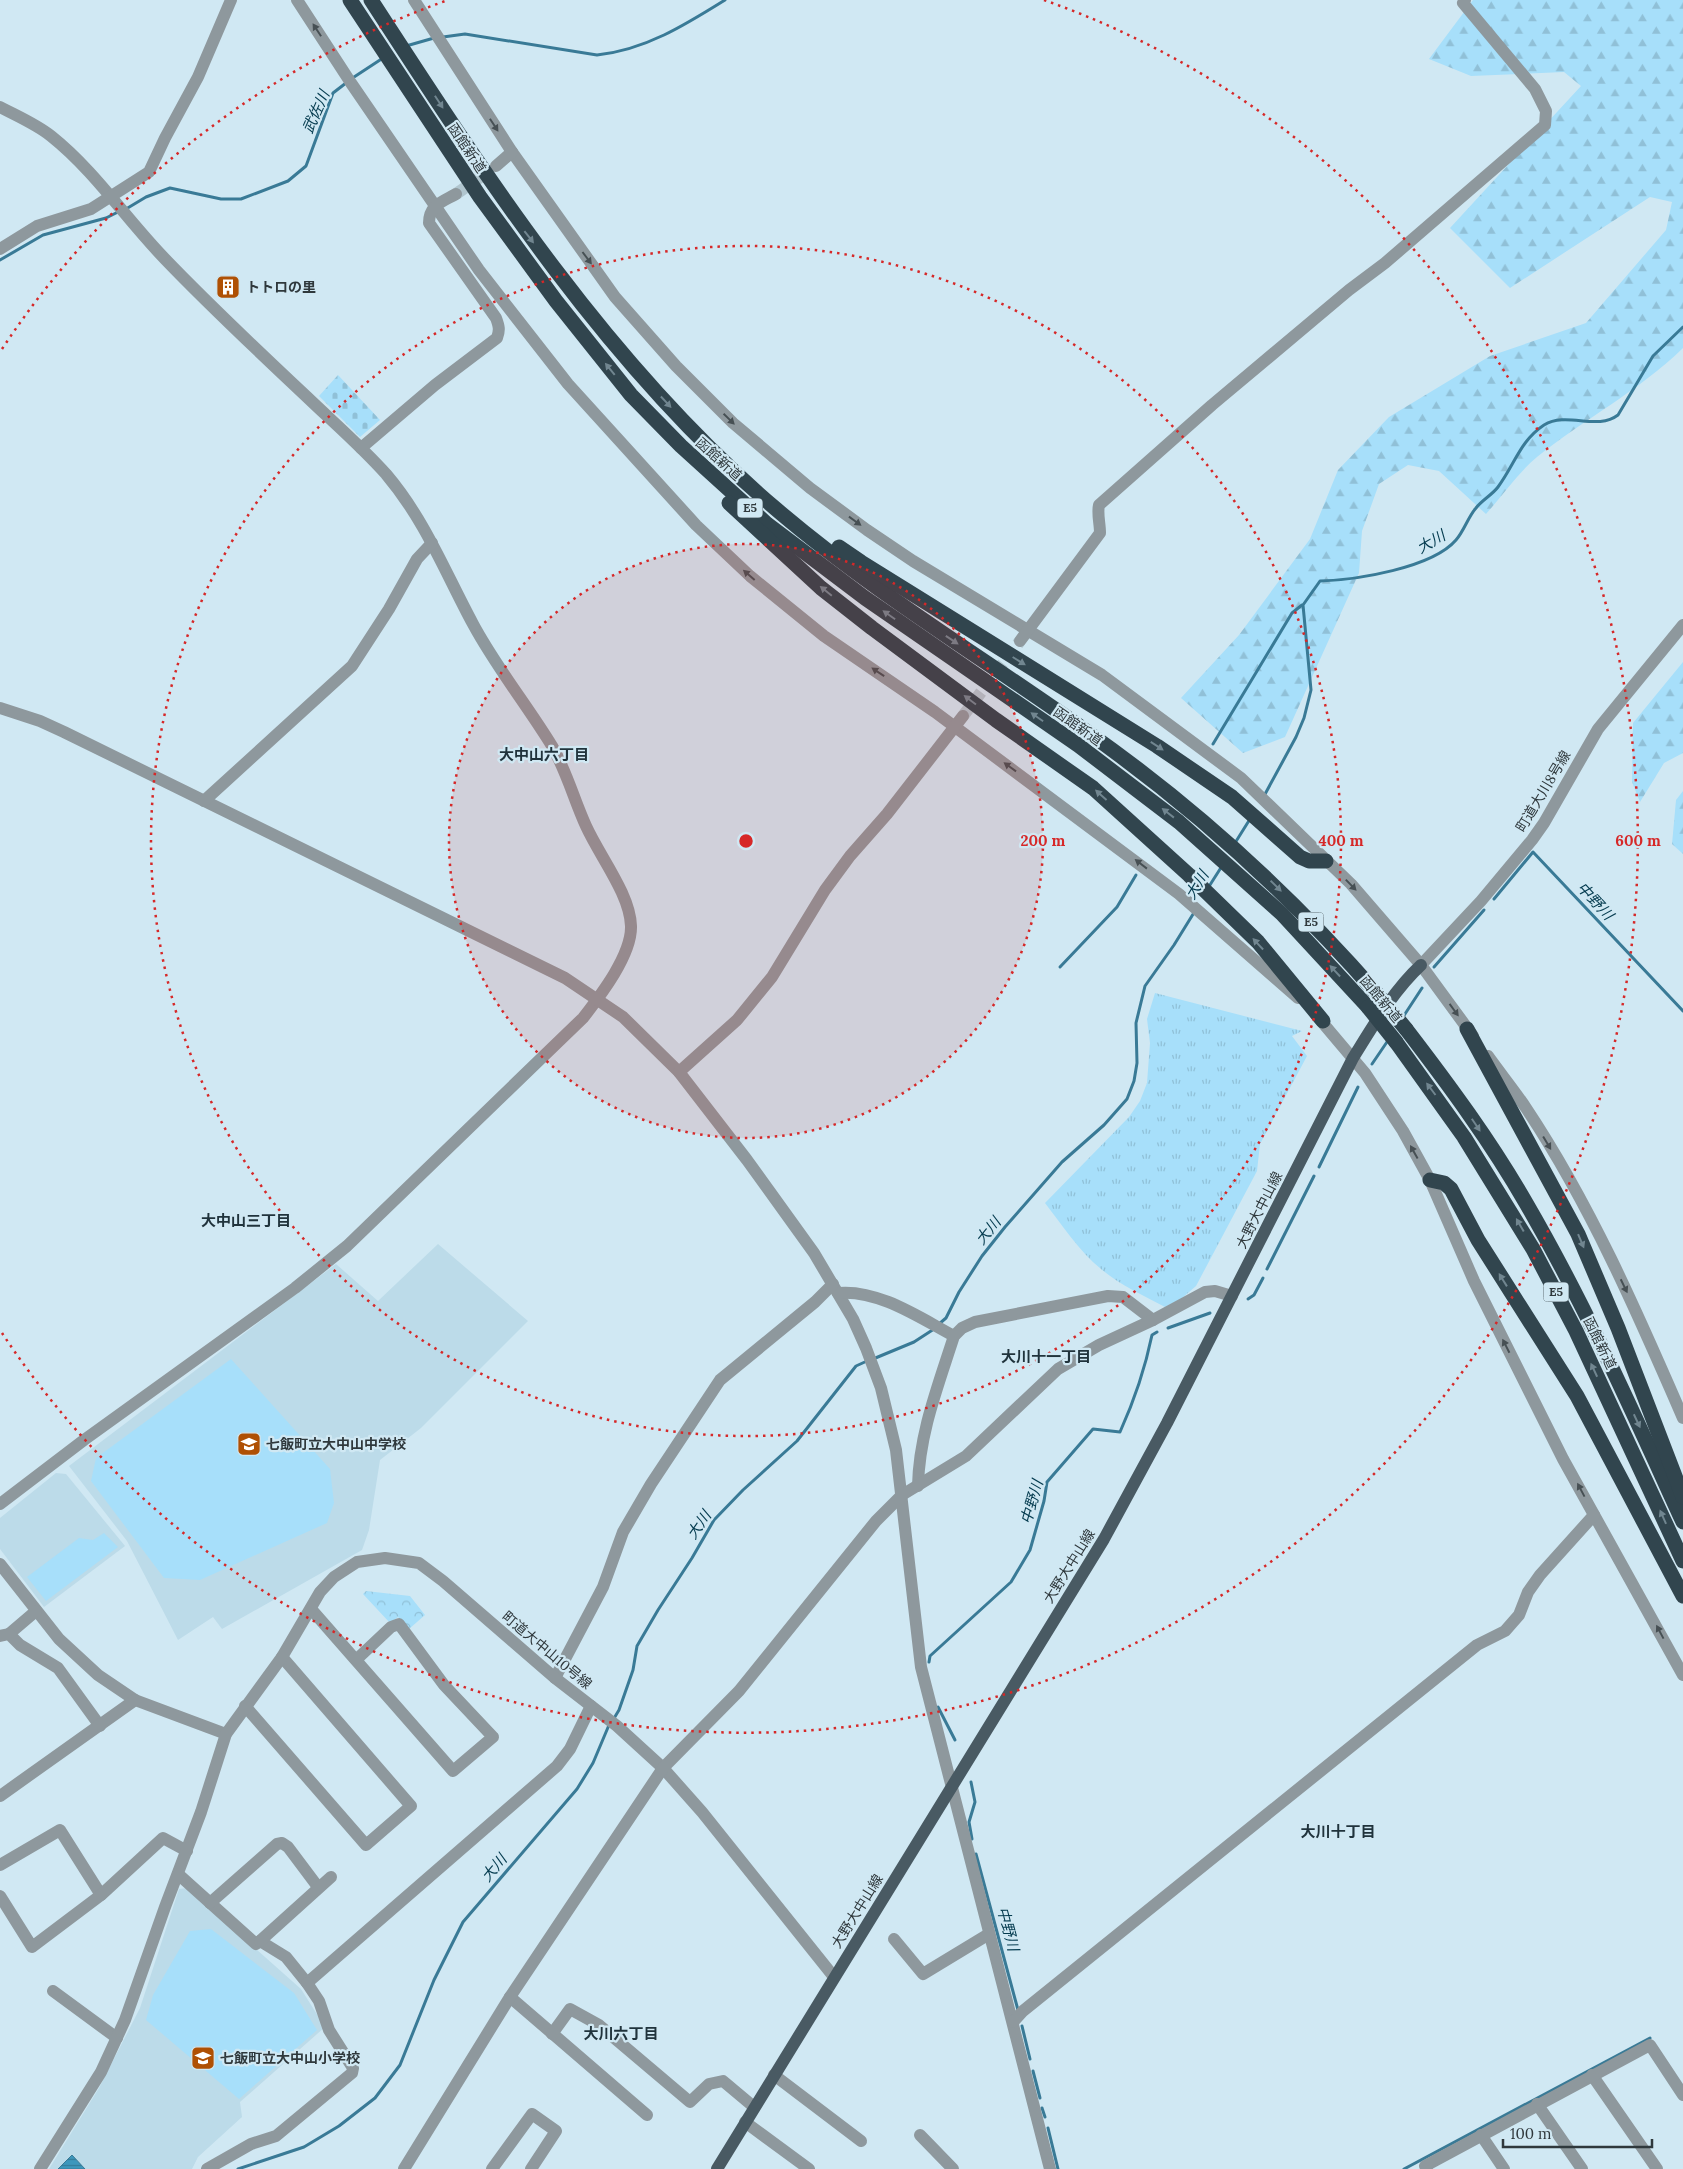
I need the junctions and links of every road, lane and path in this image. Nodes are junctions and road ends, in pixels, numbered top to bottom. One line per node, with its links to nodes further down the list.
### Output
1 (231, 0): 11 (street)
2 (298, 0): 12 (street, one-way to 2)
3 (350, 0): 14 (highway, 函館新道 / E5, one-way to 3)
4 (371, 0): 16 (highway, 函館新道 / E5, one-way to 16)
5 (414, 0): 8 (street, one-way to 8)
6 (1465, 0): 19 (street)
7 (0, 107): 11 (street)
8 (512, 152): 9 (street); 19 (street, one-way to 19)
9 (496, 166)
10 (456, 194): 12 (street)
11 (113, 201): 13 (street); 15 (street)
12 (435, 206): 15 (street); 23 (street, one-way to 12)
13 (0, 249)
14 (631, 395): 28 (highway, one-way to 14); 44 (highway, 函館新道 / E5, one-way to 14, bridge)
15 (361, 448): 17 (street)
16 (730, 469): 25 (highway, one-way to 25); 43 (highway, 函館新道 / E5, one-way to 43, bridge)
17 (432, 543): 24 (street); 27 (street)
18 (1683, 625): 26 (street, 町道大川8号線)
19 (1028, 630): 20 (street); 25 (street)
20 (1020, 641)
21 (0, 708): 24 (street)
22 (963, 716): 23 (street)
23 (955, 727): 28 (street, one-way to 23); 31 (street)
24 (204, 801): 27 (street)
25 (1326, 861): 26 (street, one-way to 26)
26 (1420, 965): 29 (street, one-way to 29); 30 (main road, 大野大中山線)
27 (598, 999): 31 (street); 41 (street)
28 (1323, 1021): 30 (street)
29 (1467, 1029): 37 (street, one-way to 37); 40 (highway, one-way to 40)
30 (1353, 1058): 32 (street, one-way to 30); 34 (main road, 大野大中山線)
31 (679, 1072): 33 (street)
32 (1430, 1180): 42 (street, one-way to 32); 46 (highway, one-way to 32)
33 (836, 1288): 36 (street); 39 (street); 53 (street)
34 (1232, 1296): 35 (street); 60 (main road, 大野大中山線)
35 (1153, 1320): 36 (street); 38 (street)
36 (943, 1330): 38 (street)
37 (1683, 1418)
38 (918, 1486): 39 (street)
39 (902, 1495): 59 (street); 60 (street)
40 (1683, 1497)
41 (0, 1504)
42 (1594, 1514): 52 (street, one-way to 42); 77 (street)
43 (1683, 1522)
44 (1683, 1561)
45 (0, 1564): 48 (street)
46 (1683, 1596)
47 (311, 1609): 50 (street, 町道大中山10号線); 51 (street); 53 (street, 町道大中山10号線)
48 (36, 1611): 49 (street); 54 (street)
49 (5, 1635): 57 (street)
50 (282, 1657): 55 (street, 町道大中山10号線); 55 (street)
51 (356, 1659): 51 (street)
52 (1683, 1675)
53 (555, 1678): 56 (street, 町道大中山10号線)
54 (136, 1700): 57 (street); 58 (street)
55 (244, 1706): 58 (street, 町道大中山10号線)
56 (596, 1709): 59 (street, 町道大中山10号線); 74 (street)
57 (100, 1726): 61 (street)
58 (226, 1734): 62 (street, 町道大中山10号線)
59 (663, 1768): 73 (street, 町道大中山10号線); 76 (street)
60 (951, 1786): 70 (street); 73 (main road, 大野大中山線)
61 (0, 1796)
62 (187, 1851): 64 (street, 町道大中山10号線); 67 (street)
63 (0, 1865): 67 (street)
64 (178, 1874): 69 (street); 79 (street, 町道大中山10号線)
65 (330, 1877): 66 (street)
66 (318, 1887): 69 (street); 72 (street)
67 (101, 1894): 68 (street)
68 (0, 1896)
69 (210, 1903): 72 (street)
70 (988, 1934): 71 (street); 77 (street)
71 (894, 1938)
72 (260, 1941): 74 (street)
73 (834, 1977): 80 (main road, 大野大中山線)
74 (306, 1983): 91 (street)
75 (53, 1991): 79 (street)
76 (510, 1997): 78 (street); 92 (street)
77 (1013, 2022): 98 (street)
78 (552, 2034): 84 (street); 85 (street)
79 (117, 2038): 90 (street, 町道大中山10号線)
80 (774, 2075): 84 (main road, 大野大中山線); 89 (street)
81 (1592, 2075): 82 (street); 83 (street); 102 (street)
82 (1683, 2095)
83 (1537, 2104): 88 (street); 101 (street)
84 (754, 2107): 86 (main road, 大野大中山線)
85 (647, 2115)
86 (746, 2122): 95 (main road, 大野大中山線); 96 (street)
87 (920, 2134): 97 (street)
88 (1481, 2135): 99 (street); 100 (street)
89 (861, 2141)
90 (40, 2169)
91 (207, 2169)
92 (404, 2169)
93 (492, 2169): 94 (street)
94 (531, 2169)
95 (717, 2169)
96 (810, 2169)
97 (953, 2169)
98 (1050, 2169)
99 (1427, 2169)
100 (1504, 2169)
101 (1582, 2169)
102 (1657, 2169)

